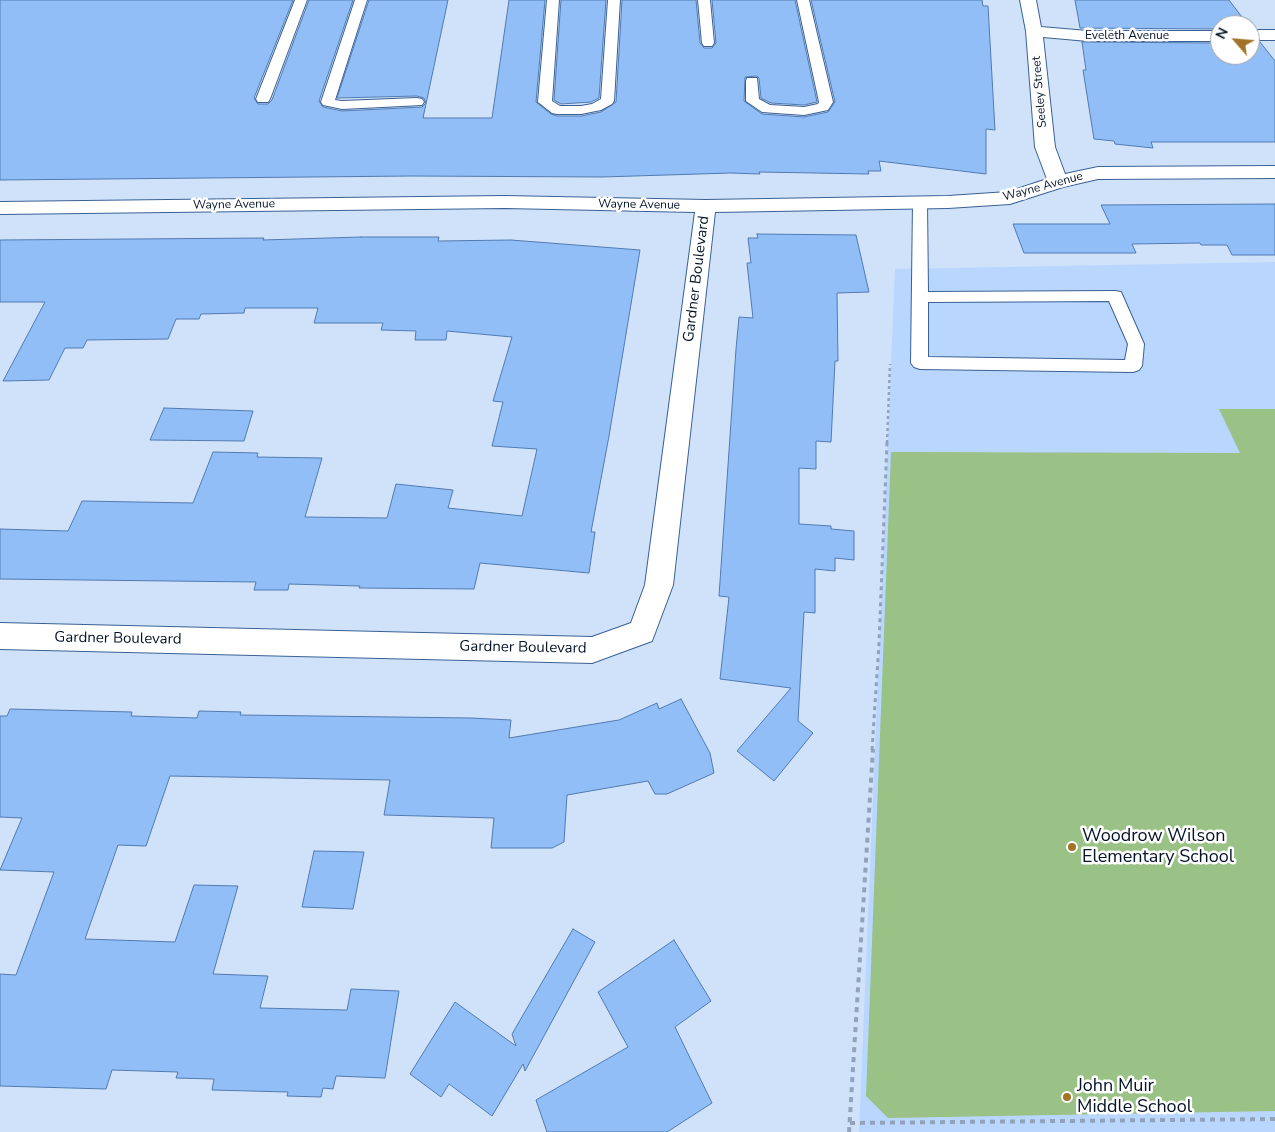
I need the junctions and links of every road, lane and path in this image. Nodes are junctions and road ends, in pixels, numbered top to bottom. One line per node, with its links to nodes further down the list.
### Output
1 (301, 0): 14 (lane)
2 (361, 0): 15 (lane)
3 (553, 0): 4 (lane)
4 (614, 0)
5 (704, 0): 12 (lane)
6 (803, 0): 13 (lane)
7 (1028, 0): 8 (street, Seeley Street)
8 (1034, 32): 10 (street, Eveleth Avenue); 17 (street, Seeley Street)
9 (1275, 35): 11 (street)
10 (1210, 36)
11 (1260, 36)
12 (708, 44)
13 (752, 82)
14 (263, 99)
15 (417, 102)
16 (1275, 172): 17 (street, Wayne Avenue)
17 (1058, 182): 18 (street, Wayne Avenue)
18 (920, 202): 19 (street, Wayne Avenue); 21 (lane)
19 (706, 206): 20 (street, Wayne Avenue); 23 (street, Gardner Boulevard)
20 (0, 208)
21 (920, 297): 21 (lane)
22 (890, 359): 25 (path)
23 (0, 636)
24 (1275, 1119): 25 (path)
25 (850, 1123): 26 (path)
26 (849, 1132)

